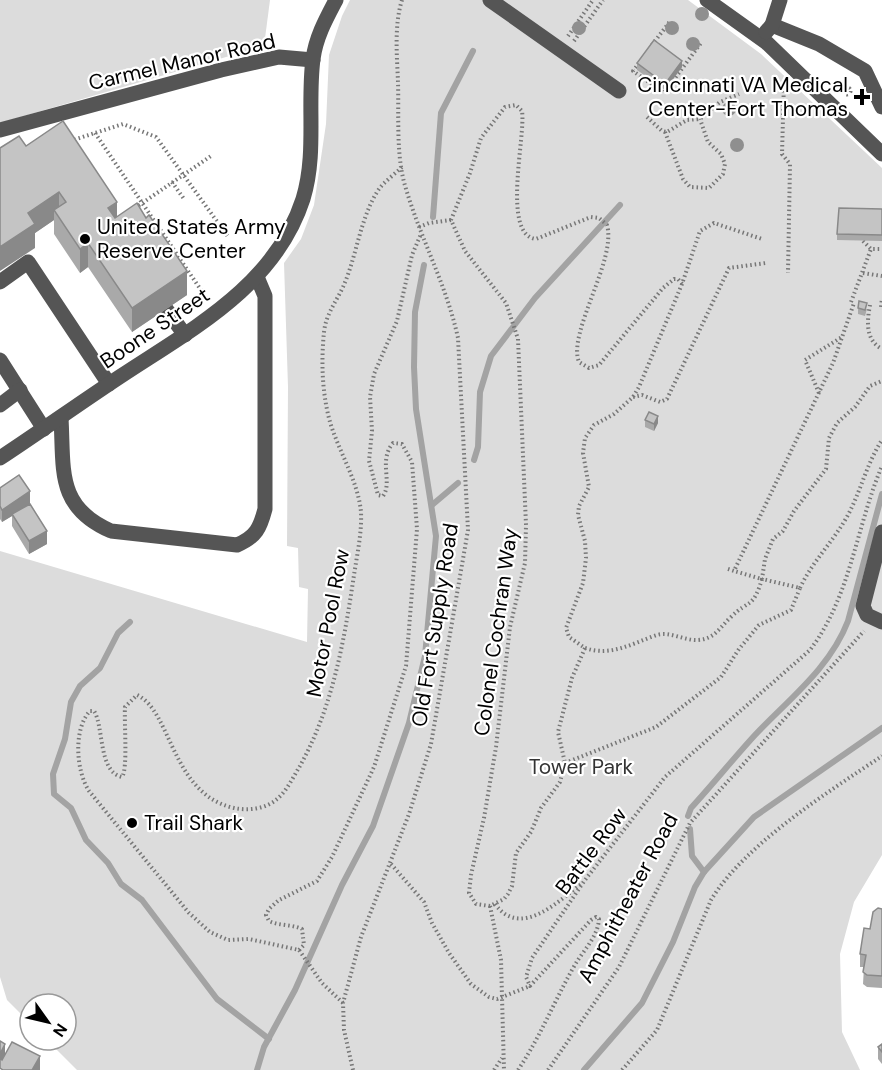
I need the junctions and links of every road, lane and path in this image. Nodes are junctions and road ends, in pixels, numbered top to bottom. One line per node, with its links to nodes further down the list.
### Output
1 (336, 0): 16 (street)
2 (402, 0): 32 (path, Old Fort Supply Road)
3 (490, 0): 14 (street)
4 (593, 0): 14 (path)
5 (603, 0): 14 (path)
6 (707, 0): 10 (street)
7 (780, 0): 9 (street)
8 (670, 20): 12 (path)
9 (772, 25): 10 (street); 23 (street)
10 (761, 38): 18 (street)
11 (701, 43): 20 (path)
12 (653, 44): 13 (path); 15 (path)
13 (661, 49)
14 (562, 51): 21 (street)
15 (647, 53)
16 (313, 60): 26 (street, Carmel Manor Road); 50 (street, Boone Street)
17 (676, 61): 20 (path)
18 (785, 61): 30 (street); 47 (path)
19 (640, 62): 20 (path)
20 (684, 67)
21 (618, 91)
22 (739, 94): 25 (path)
23 (882, 107)
24 (647, 117): 27 (path)
25 (700, 119): 27 (path); 27 (path)
26 (0, 130)
27 (665, 132)
28 (95, 134): 29 (path); 33 (path); 36 (path)
29 (66, 142)
30 (882, 154)
31 (211, 156): 33 (path)
32 (402, 166): 39 (path, Old Fort Supply Road); 86 (path, Motor Pool Row)
33 (183, 174): 34 (path); 41 (path)
34 (172, 182): 35 (path); 36 (path)
35 (184, 199)
36 (142, 203): 37 (path); 57 (path)
37 (133, 209)
38 (451, 220): 39 (path); 52 (path); 85 (path, Colonel Cochran Way)
39 (420, 227): 40 (path, Old Fort Supply Road)
40 (421, 233): 82 (path, Old Fort Supply Road); 86 (path)
41 (228, 238)
42 (762, 239): 52 (path)
43 (863, 241): 44 (path)
44 (872, 249): 45 (path); 48 (path)
45 (882, 249)
46 (766, 263): 66 (path)
47 (788, 273)
48 (863, 273): 49 (path); 59 (path)
49 (882, 276)
50 (256, 277): 57 (street, Boone Street); 68 (street)
51 (0, 282): 63 (street)
52 (682, 284): 66 (path)
53 (882, 298): 55 (path)
54 (870, 305): 60 (path)
55 (881, 307)
56 (166, 309): 58 (street)
57 (217, 313): 58 (street, Boone Street)
58 (185, 335): 63 (street, Boone Street)
59 (843, 337): 65 (path); 65 (path)
60 (882, 349)
61 (0, 360): 64 (street)
62 (882, 381): 76 (path)
63 (109, 384): 68 (street, Boone Street)
64 (20, 390): 67 (street); 69 (street)
65 (819, 393): 72 (path)
66 (633, 397): 79 (path)
67 (0, 405)
68 (61, 418): 69 (street, Boone Street)
69 (44, 429): 73 (street, Boone Street)
70 (882, 440): 77 (path)
71 (784, 446): 72 (path)
72 (790, 449): 76 (path)
73 (0, 458)
74 (882, 466): 83 (path, Battle Row)
75 (882, 532): 78 (street)
76 (762, 579): 77 (path); 79 (path)
77 (800, 588): 81 (path)
78 (878, 620): 95 (path, Amphitheater Road)
79 (585, 648): 81 (path)
80 (882, 756): 96 (path)
81 (565, 763): 84 (path)
82 (391, 864): 88 (path); 89 (path, Old Fort Supply Road)
83 (585, 880): 84 (path); 87 (path, Battle Row)
84 (495, 904): 85 (path)
85 (490, 906): 88 (path)
86 (299, 950): 89 (path)
87 (530, 986): 88 (path); 94 (path, Battle Row)
88 (502, 999): 90 (path)
89 (343, 1003): 91 (path, Old Fort Supply Road)
90 (503, 1058): 92 (path); 93 (path)
91 (353, 1070)
92 (494, 1070)
93 (504, 1070)
94 (518, 1070)
95 (548, 1070)
96 (622, 1070)

